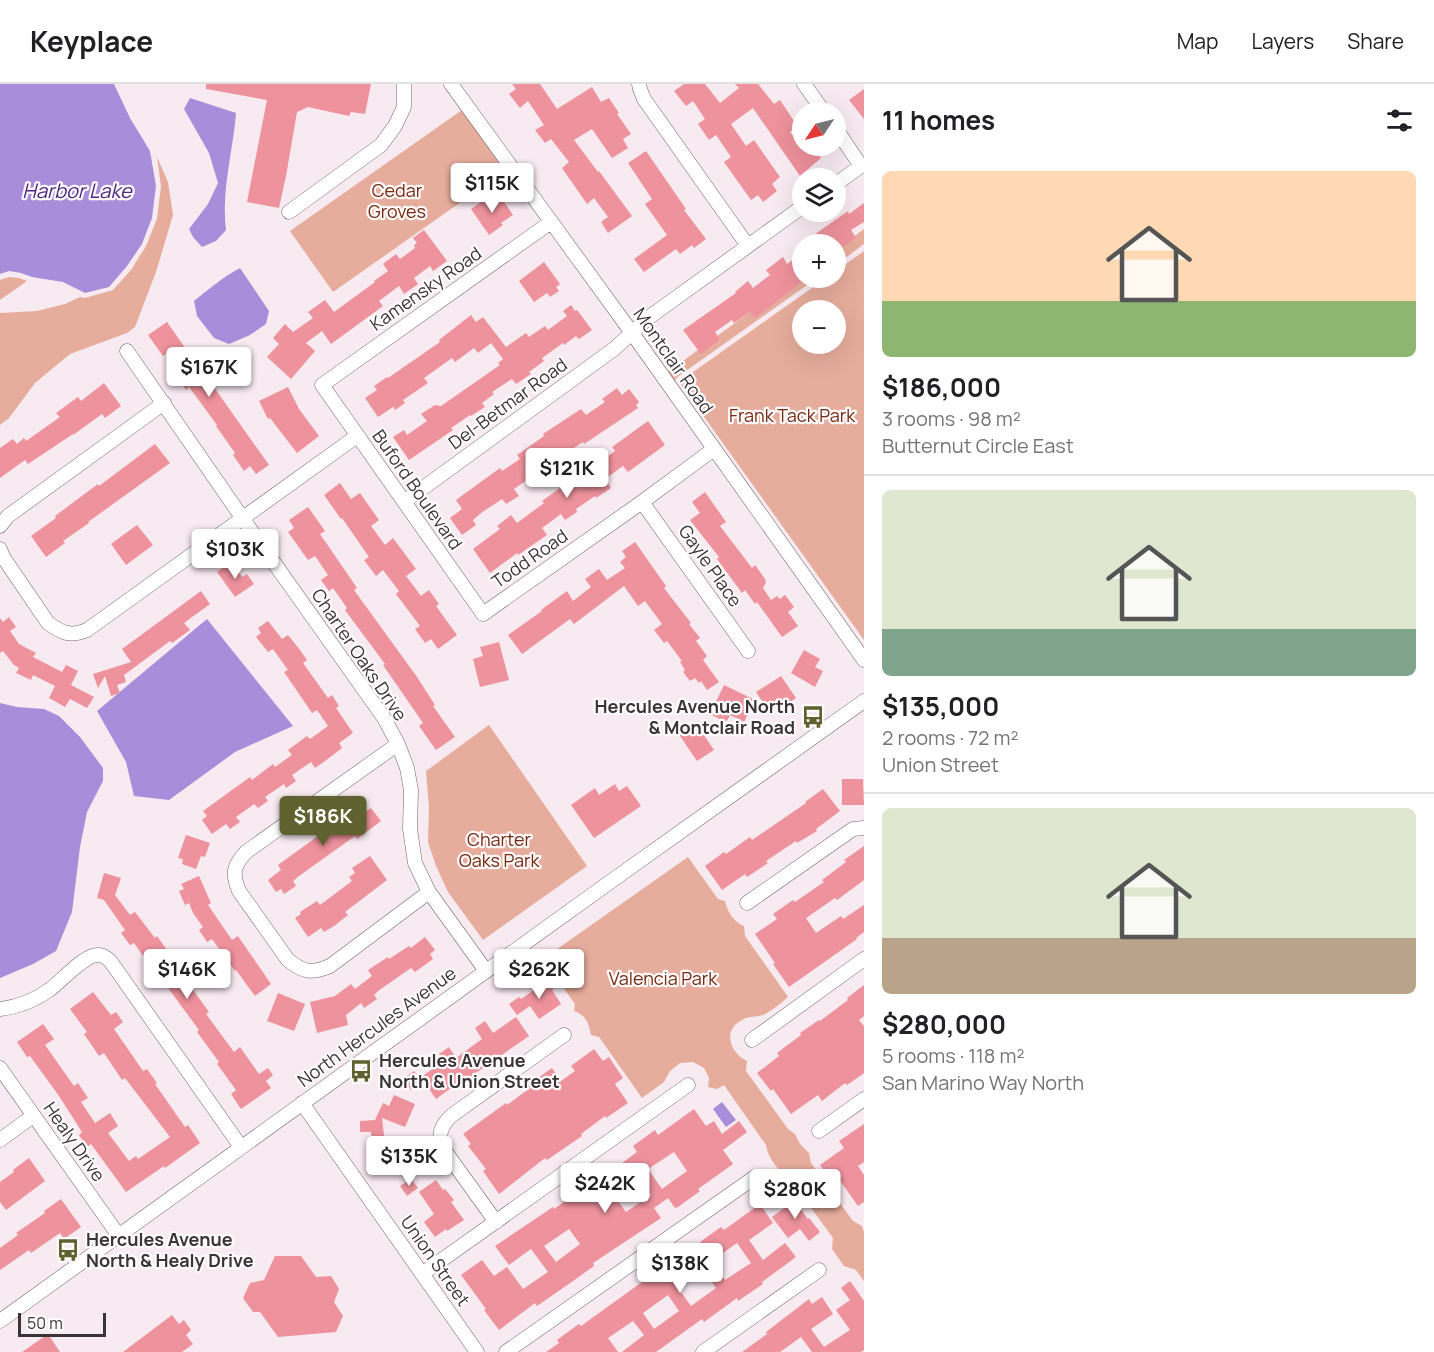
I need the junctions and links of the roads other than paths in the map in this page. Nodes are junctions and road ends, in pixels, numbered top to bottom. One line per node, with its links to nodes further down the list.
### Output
1 (404, 84): 8 (street)
2 (451, 84): 10 (street, Montclair Road)
3 (639, 84): 11 (street)
4 (804, 84): 5 (street)
5 (817, 102)
6 (846, 144): 7 (street)
7 (846, 177)
8 (290, 212)
9 (792, 214): 11 (street, Del-Betmar Road)
10 (551, 222): 12 (street, Montclair Road); 14 (street, Kamensky Road)
11 (748, 246): 12 (street, Del-Betmar Road)
12 (632, 333): 17 (street, Montclair Road); 18 (street, Del-Betmar Road)
13 (127, 351): 15 (street, Charter Oaks Drive)
14 (322, 385): 16 (street, Buford Boulevard)
15 (164, 403): 20 (street, Charter Oaks Drive); 21 (street)
16 (357, 436): 18 (street, Buford Boulevard); 20 (street)
17 (714, 449): 19 (street, Todd Road); 25 (street, Montclair Road)
18 (404, 502): 23 (street, Buford Boulevard)
19 (642, 502): 23 (street, Todd Road); 24 (street, Gayle Place)
20 (243, 519): 22 (street); 27 (street, Charter Oaks Drive)
21 (0, 526)
22 (0, 549)
23 (483, 614)
24 (748, 651)
25 (864, 660)
26 (864, 701): 32 (street, North Hercules Avenue)
27 (398, 744): 29 (street, Charter Oaks Drive); 29 (street)
28 (864, 828): 30 (street)
29 (429, 892): 32 (street, Charter Oaks Drive)
30 (747, 903)
31 (864, 959): 35 (street)
32 (486, 971): 39 (street, North Hercules Avenue)
33 (0, 1009): 43 (street)
34 (564, 1035): 45 (street)
35 (752, 1040)
36 (0, 1068): 40 (street, Healy Drive)
37 (688, 1085): 45 (street)
38 (864, 1099): 41 (street)
39 (302, 1103): 43 (street, North Hercules Avenue); 48 (street, Union Street)
40 (33, 1116): 42 (street); 46 (street, Healy Drive)
41 (819, 1131)
42 (0, 1140)
43 (241, 1147): 46 (street, North Hercules Avenue)
44 (755, 1177): 51 (street)
45 (496, 1222): 48 (street)
46 (119, 1236): 49 (street, North Hercules Avenue)
47 (819, 1270): 52 (street)
48 (422, 1274): 50 (street, Union Street)
49 (0, 1321)
50 (477, 1352)
51 (506, 1352)
52 (703, 1352)

